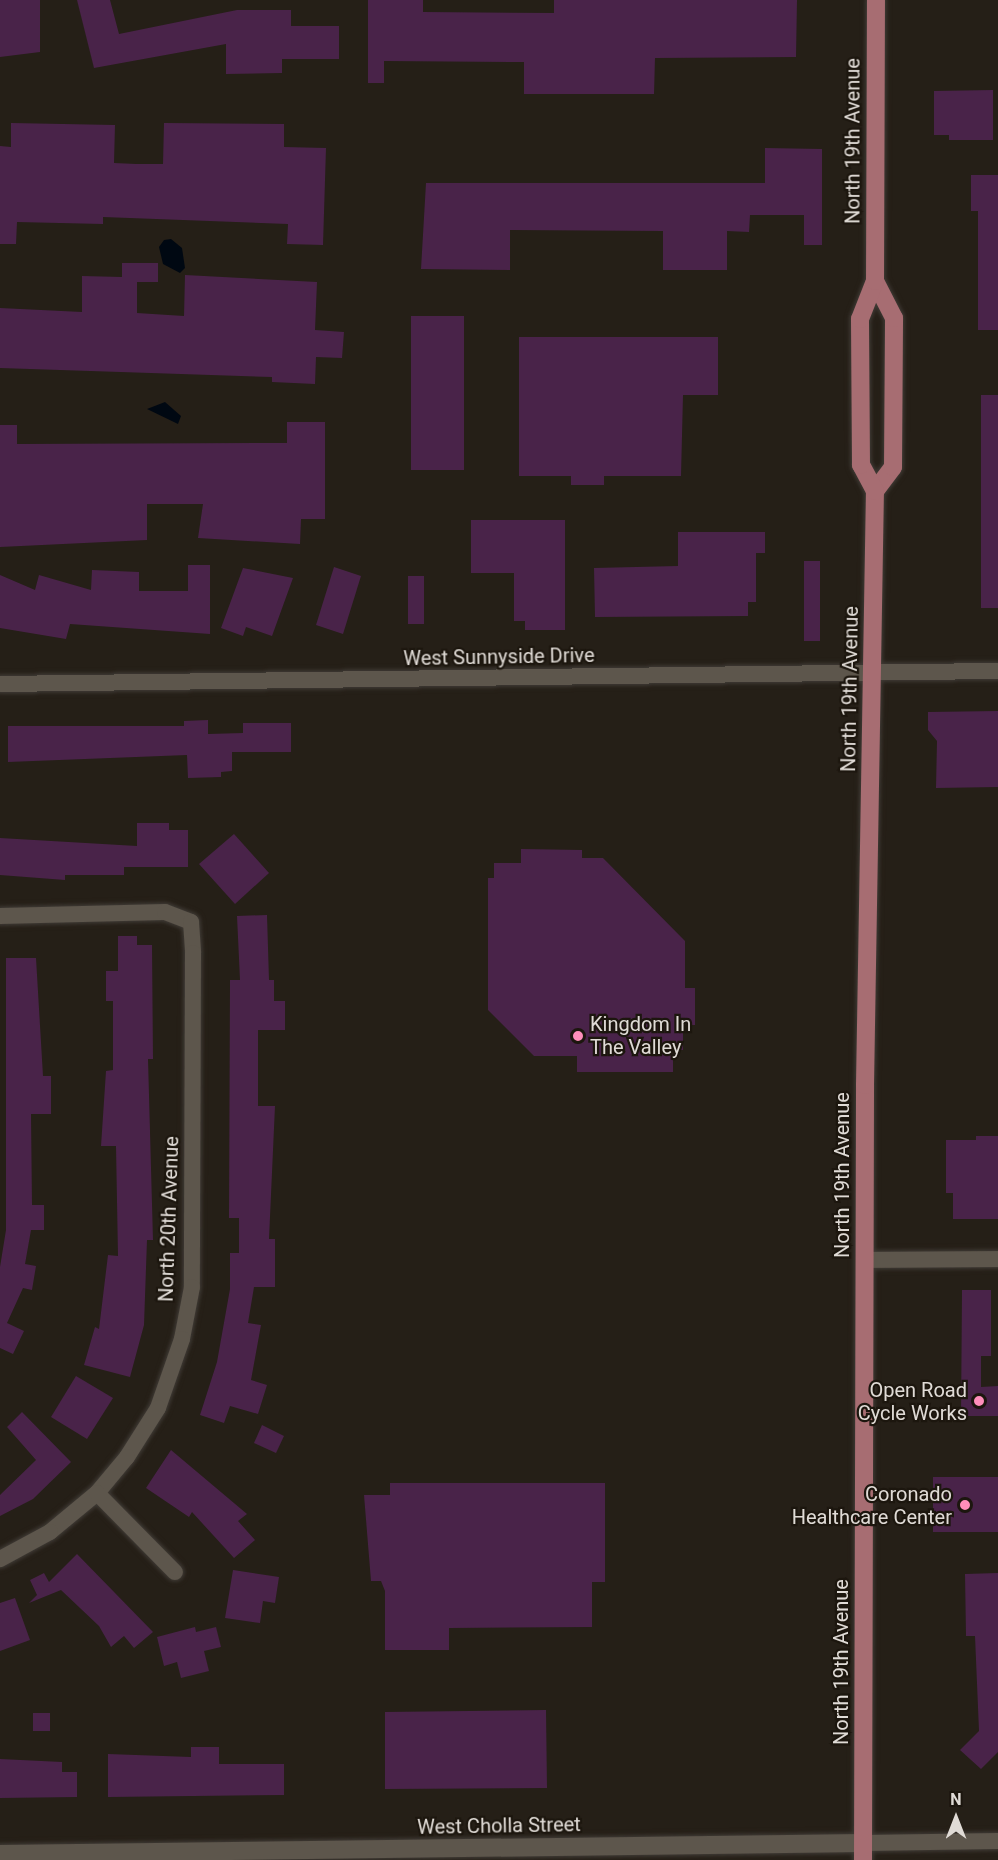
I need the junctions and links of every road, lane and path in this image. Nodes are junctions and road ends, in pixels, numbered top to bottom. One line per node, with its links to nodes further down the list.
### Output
1 (876, 0): 2 (main road, North 19th Avenue)
2 (875, 281): 3 (main road, North 19th Avenue); 3 (main road, North 19th Avenue)
3 (875, 491): 5 (main road, North 19th Avenue)
4 (998, 671): 5 (street, West Sunnyside Drive)
5 (873, 673): 6 (street, West Sunnyside Drive); 9 (main road, North 19th Avenue)
6 (0, 684)
7 (0, 916): 10 (street, North 20th Avenue)
8 (998, 1259): 9 (street)
9 (864, 1260): 14 (main road, North 19th Avenue)
10 (97, 1493): 11 (street, North 20th Avenue); 12 (street)
11 (0, 1559)
12 (175, 1572)
13 (998, 1841): 14 (street, West Cholla Street)
14 (863, 1852): 15 (street, West Cholla Street)
15 (0, 1854)

